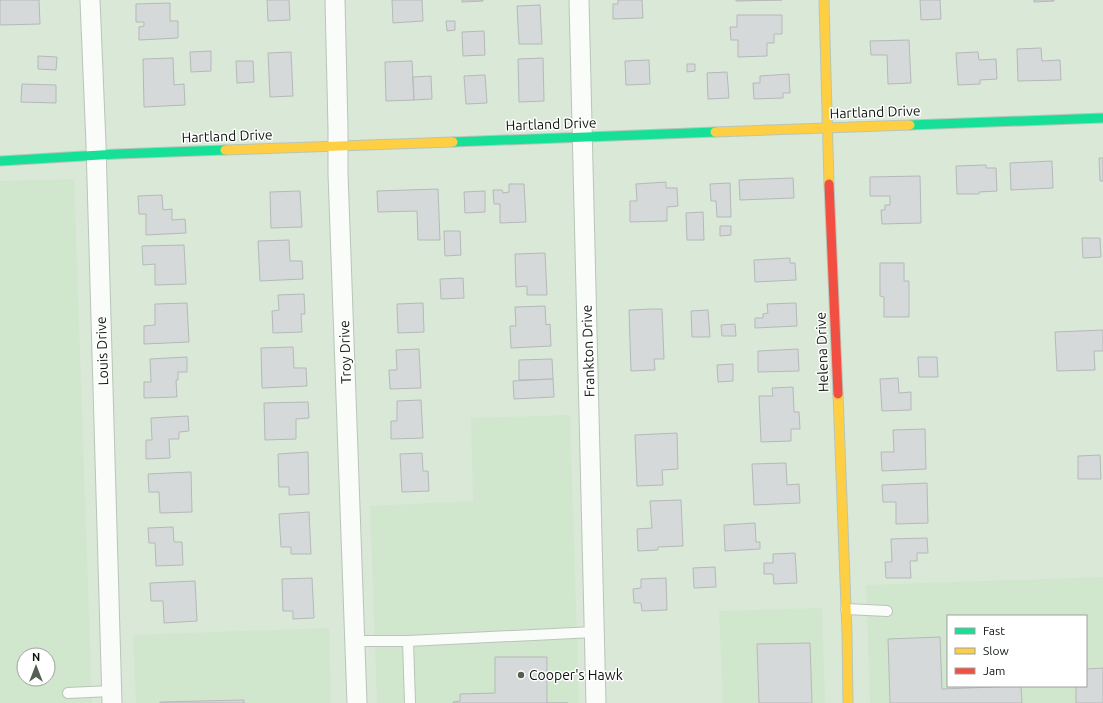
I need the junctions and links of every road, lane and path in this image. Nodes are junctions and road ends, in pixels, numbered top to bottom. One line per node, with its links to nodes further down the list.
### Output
1 (90, 0): 9 (street, Louis Drive)
2 (335, 0): 8 (street, Troy Drive)
3 (579, 0): 7 (street, Frankton Drive)
4 (824, 0): 6 (street, Helena Drive)
5 (1103, 118): 6 (street, Hartland Drive)
6 (827, 127): 7 (street, Hartland Drive); 11 (street, Helena Drive)
7 (582, 137): 8 (street, Hartland Drive); 13 (street, Frankton Drive)
8 (338, 147): 9 (street, Hartland Drive); 14 (street, Troy Drive)
9 (96, 155): 10 (street, Hartland Drive); 17 (street, Louis Drive)
10 (0, 160)
11 (846, 609): 12 (lane); 21 (street, Helena Drive)
12 (887, 610)
13 (594, 632): 15 (lane); 20 (street, Frankton Drive)
14 (355, 641): 15 (lane); 18 (street, Troy Drive)
15 (408, 641): 19 (lane)
16 (68, 693): 17 (lane)
17 (112, 697)
18 (357, 703)
19 (410, 703)
20 (596, 703)
21 (848, 703)

